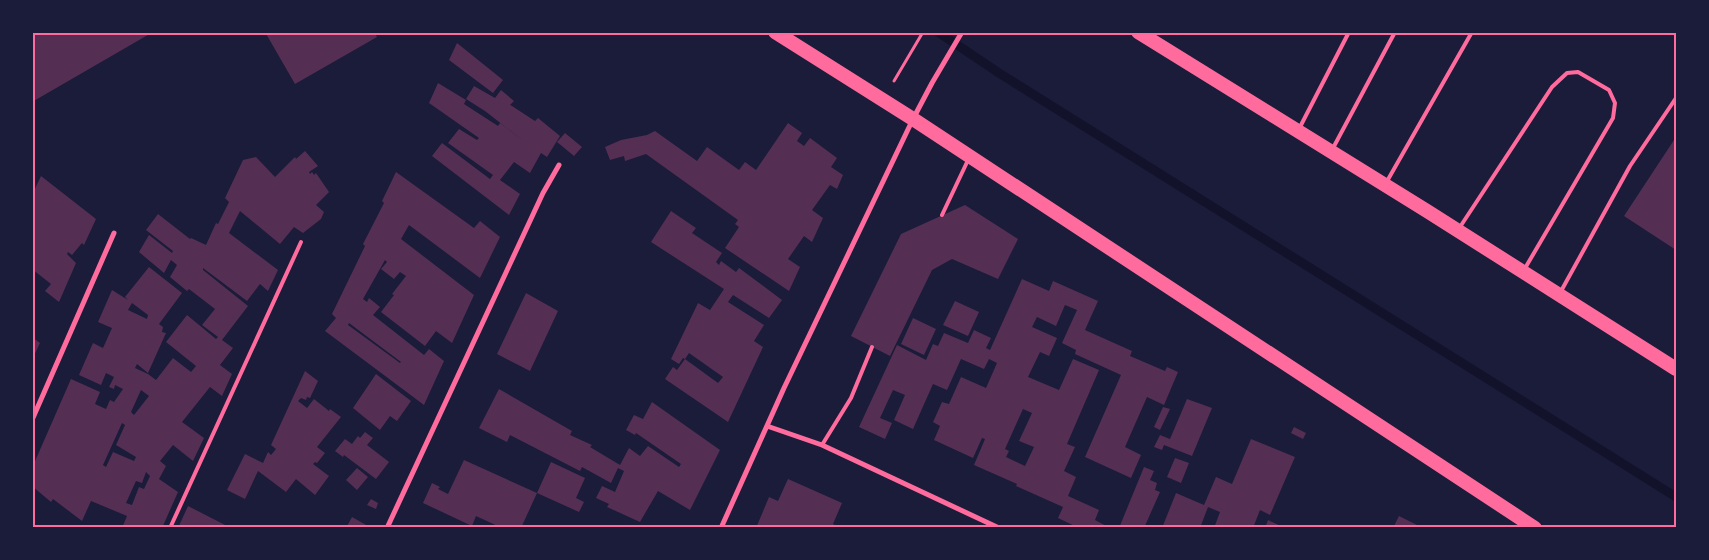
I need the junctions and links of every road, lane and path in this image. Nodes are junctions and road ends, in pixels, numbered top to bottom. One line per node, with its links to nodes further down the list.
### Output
1 (775, 32): 10 (highway)
2 (923, 32): 8 (path)
3 (962, 32): 10 (street)
4 (1138, 32): 11 (highway)
5 (1349, 32): 11 (lane)
6 (1395, 32): 12 (lane)
7 (1472, 32): 15 (lane)
8 (911, 53)
9 (1676, 98): 21 (lane)
10 (912, 118): 13 (highway); 25 (street)
11 (1298, 132): 12 (highway)
12 (1331, 152): 15 (highway)
13 (970, 156): 16 (lane); 31 (highway)
14 (559, 166): 28 (street)
15 (1385, 185): 17 (highway)
16 (942, 215)
17 (1458, 230): 20 (highway); 20 (lane)
18 (114, 233): 24 (street)
19 (301, 242): 27 (lane)
20 (1523, 272): 21 (highway)
21 (1559, 295): 23 (highway)
22 (872, 347): 26 (lane)
23 (1676, 369)
24 (32, 420)
25 (767, 426): 26 (street); 29 (street)
26 (822, 445): 30 (street)
27 (170, 528)
28 (387, 528)
29 (721, 528)
30 (999, 528)
31 (1535, 528)

